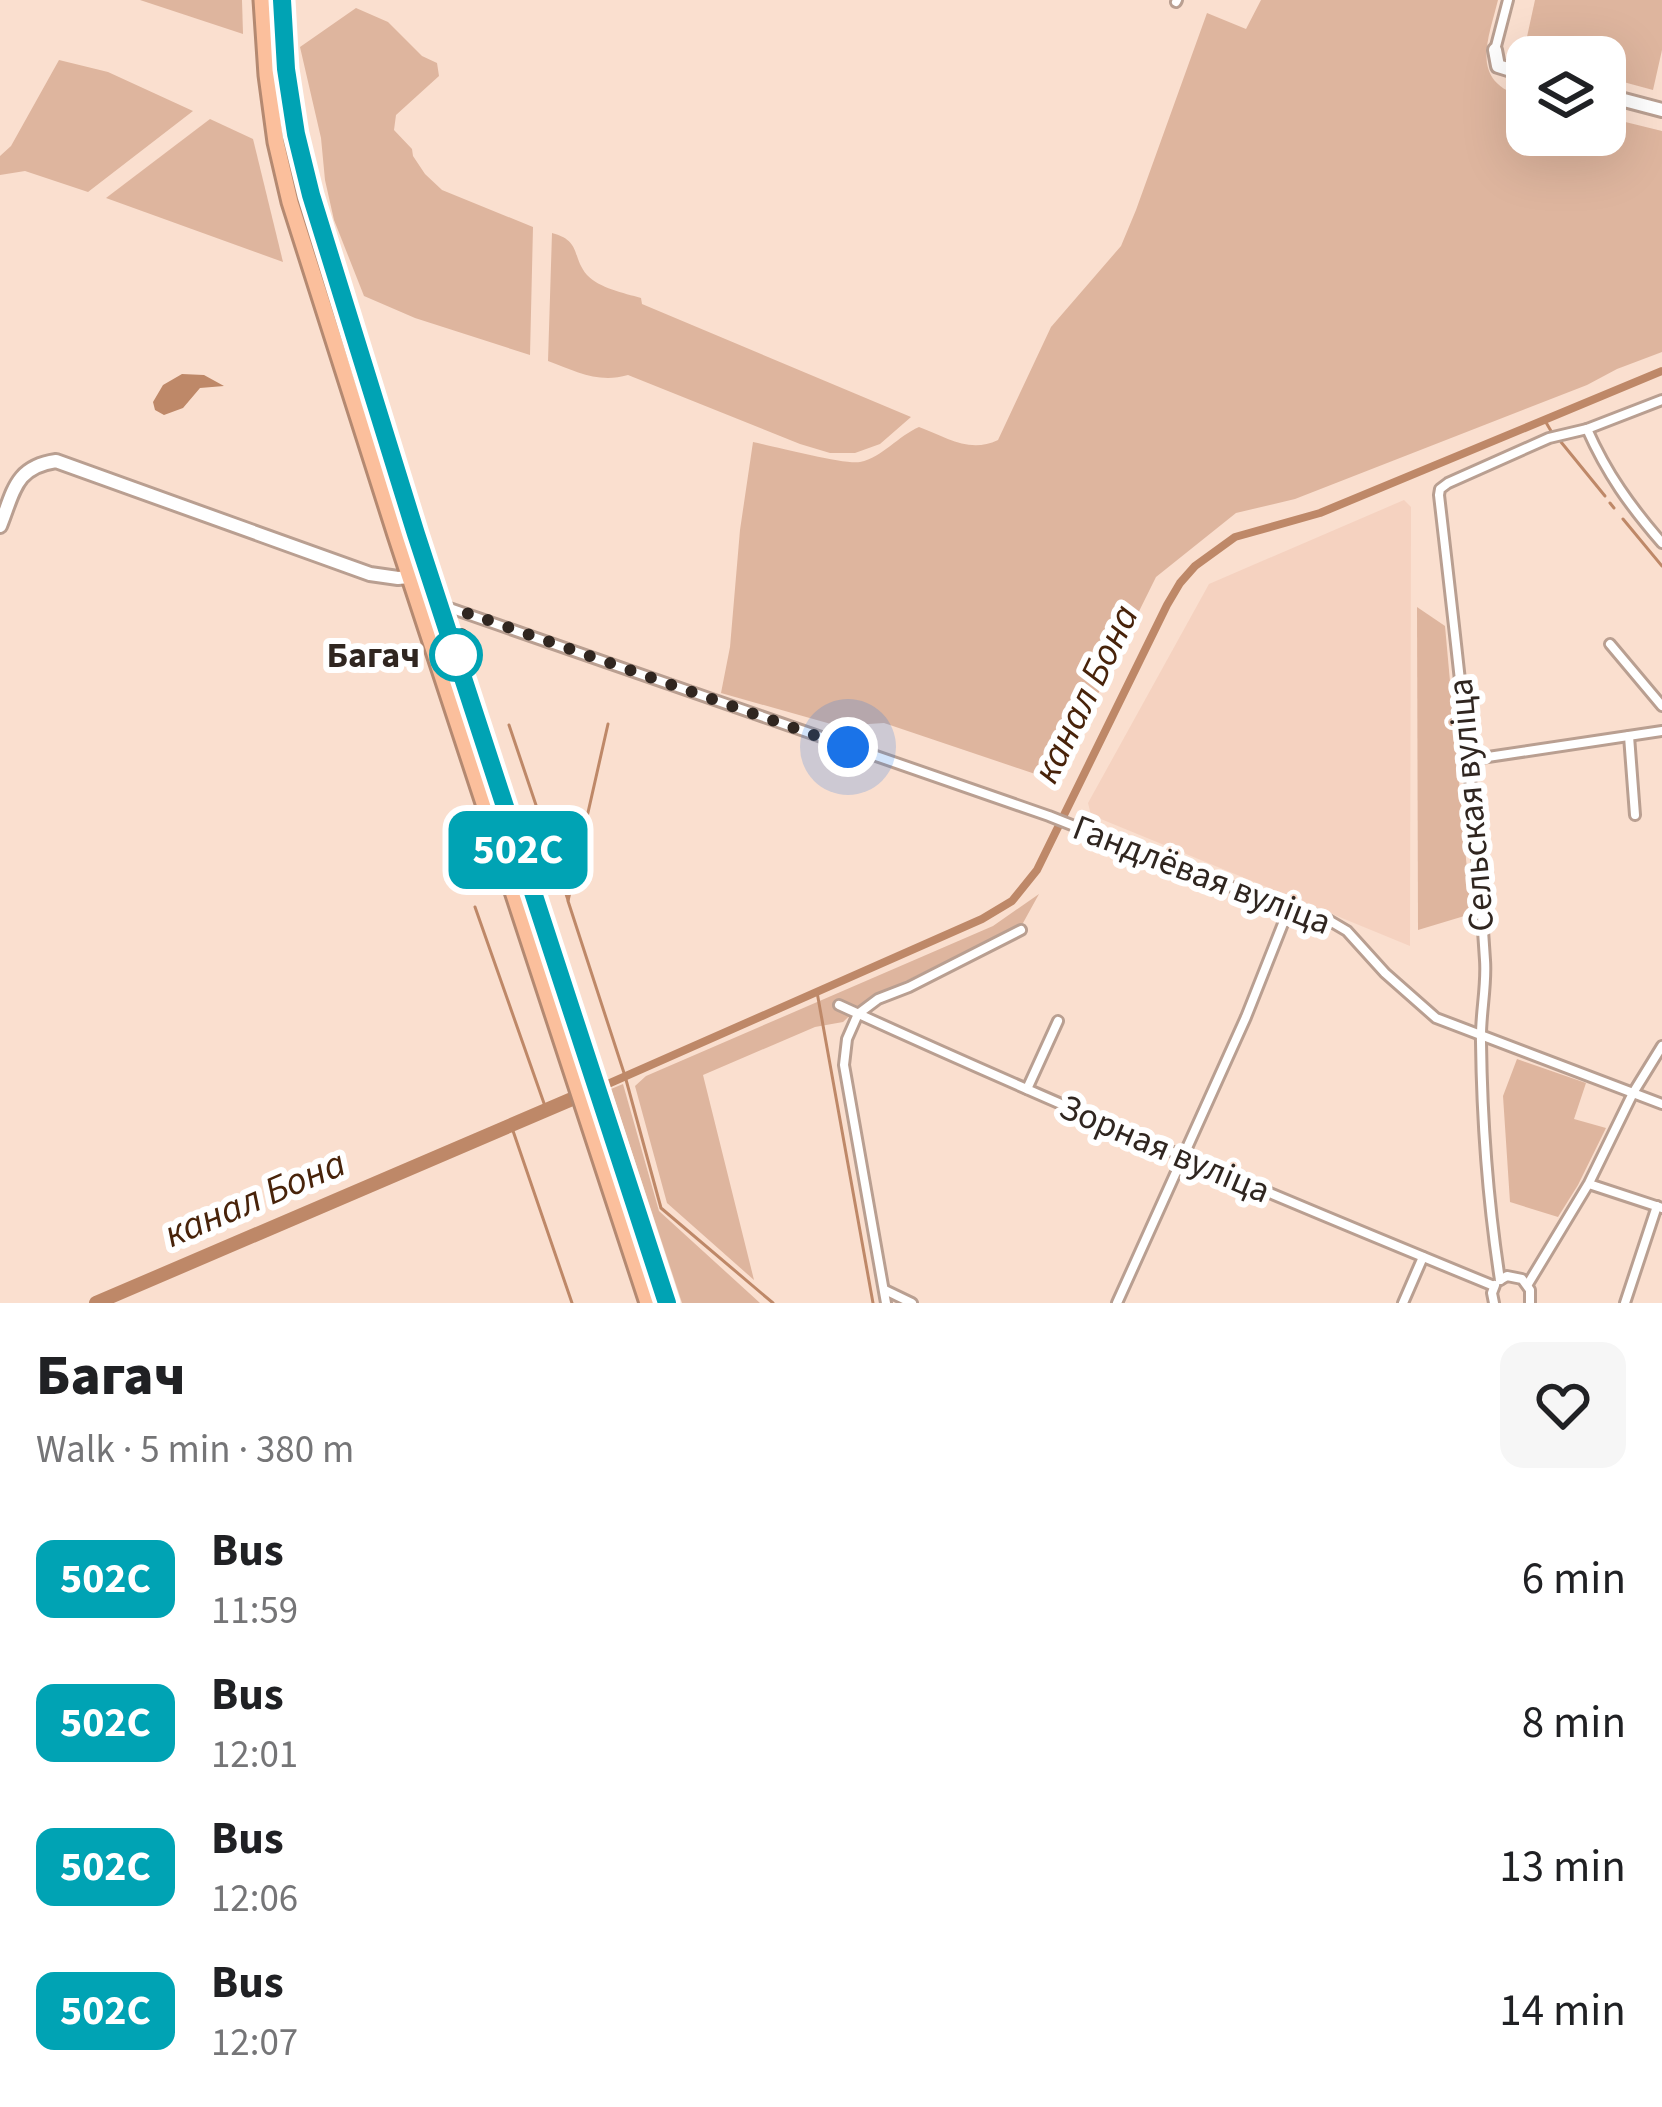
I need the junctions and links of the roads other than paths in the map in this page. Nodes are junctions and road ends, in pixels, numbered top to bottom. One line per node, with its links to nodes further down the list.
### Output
1 (262, 0): 12 (highway)
2 (282, 0): 13 (highway)
3 (1508, 0): 4 (street)
4 (1495, 50): 5 (street)
5 (1506, 68)
6 (1626, 101): 7 (street)
7 (1662, 110)
8 (1662, 400): 9 (street)
9 (1587, 429): 11 (street); 18 (street, Сельская вуліца)
10 (0, 524): 12 (street)
11 (1662, 543)
12 (410, 577): 37 (highway)
13 (440, 604): 20 (street, Гандлёвая вуліца); 38 (highway)
14 (1610, 644): 15 (street)
15 (1662, 706)
16 (1662, 731): 17 (street)
17 (1629, 736): 18 (street); 19 (street)
18 (1468, 760): 25 (street, Сельская вуліца)
19 (1635, 815)
20 (1290, 906): 25 (street, Гандлёвая вуліца); 30 (street)
21 (1021, 930): 23 (street)
22 (839, 1005): 23 (street, Зорная вуліца)
23 (858, 1014): 27 (street, Зорная вуліца); 36 (street)
24 (1058, 1021): 27 (street)
25 (1480, 1037): 28 (street, Гандлёвая вуліца); 34 (street, Сельская вуліца)
26 (1662, 1046): 28 (street)
27 (1027, 1089): 30 (street, Зорная вуліца)
28 (1633, 1093): 29 (street, Гандлёвая вуліца); 31 (street)
29 (1662, 1105)
30 (1182, 1156): 33 (street, Зорная вуліца); 41 (street)
31 (1589, 1184): 32 (street); 35 (street)
32 (1659, 1207): 45 (street)
33 (1423, 1257): 34 (street, Зорная вуліца); 42 (street)
34 (1497, 1282): 35 (street, Зорная вуліца); 43 (street)
35 (1528, 1284): 44 (street)
36 (885, 1290): 39 (street); 40 (street)
37 (648, 1303)
38 (667, 1303)
39 (886, 1303)
40 (912, 1303)
41 (1117, 1303)
42 (1402, 1303)
43 (1494, 1303)
44 (1531, 1303)
45 (1624, 1303)

